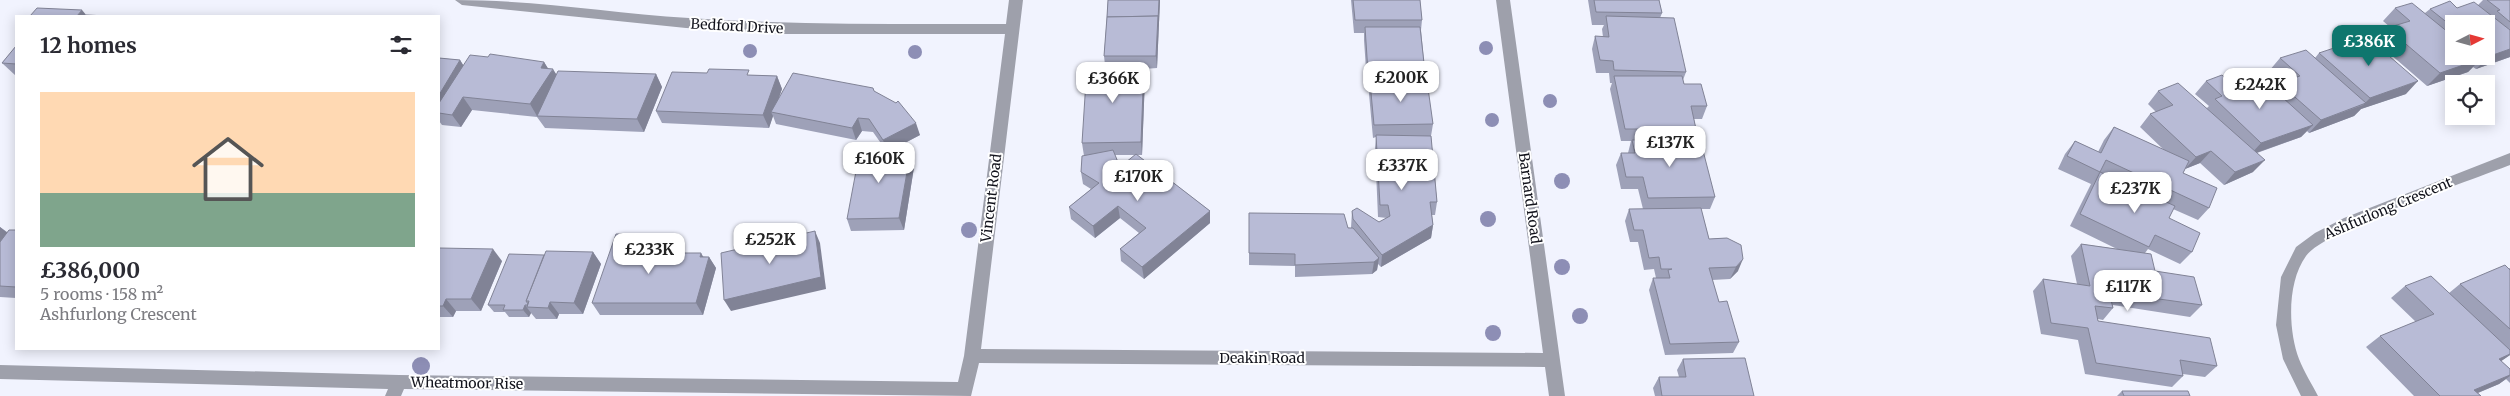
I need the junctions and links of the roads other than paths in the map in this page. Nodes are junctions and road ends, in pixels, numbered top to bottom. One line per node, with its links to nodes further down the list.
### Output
1 (462, 0): 4 (street, Bedford Drive)
2 (1016, 0): 4 (street, Vincent Road)
3 (1503, 0): 7 (street, Barnard Road)
4 (1012, 29): 6 (street, Vincent Road)
5 (2510, 159): 12 (street, Ashfurlong Crescent)
6 (972, 356): 7 (street, Deakin Road); 10 (street, Vincent Road)
7 (1552, 360): 11 (street, Barnard Road)
8 (0, 372): 9 (street, Wheatmoor Rise)
9 (396, 389): 10 (street, Wheatmoor Rise)
10 (963, 392)
11 (1557, 396)
12 (2310, 396)

